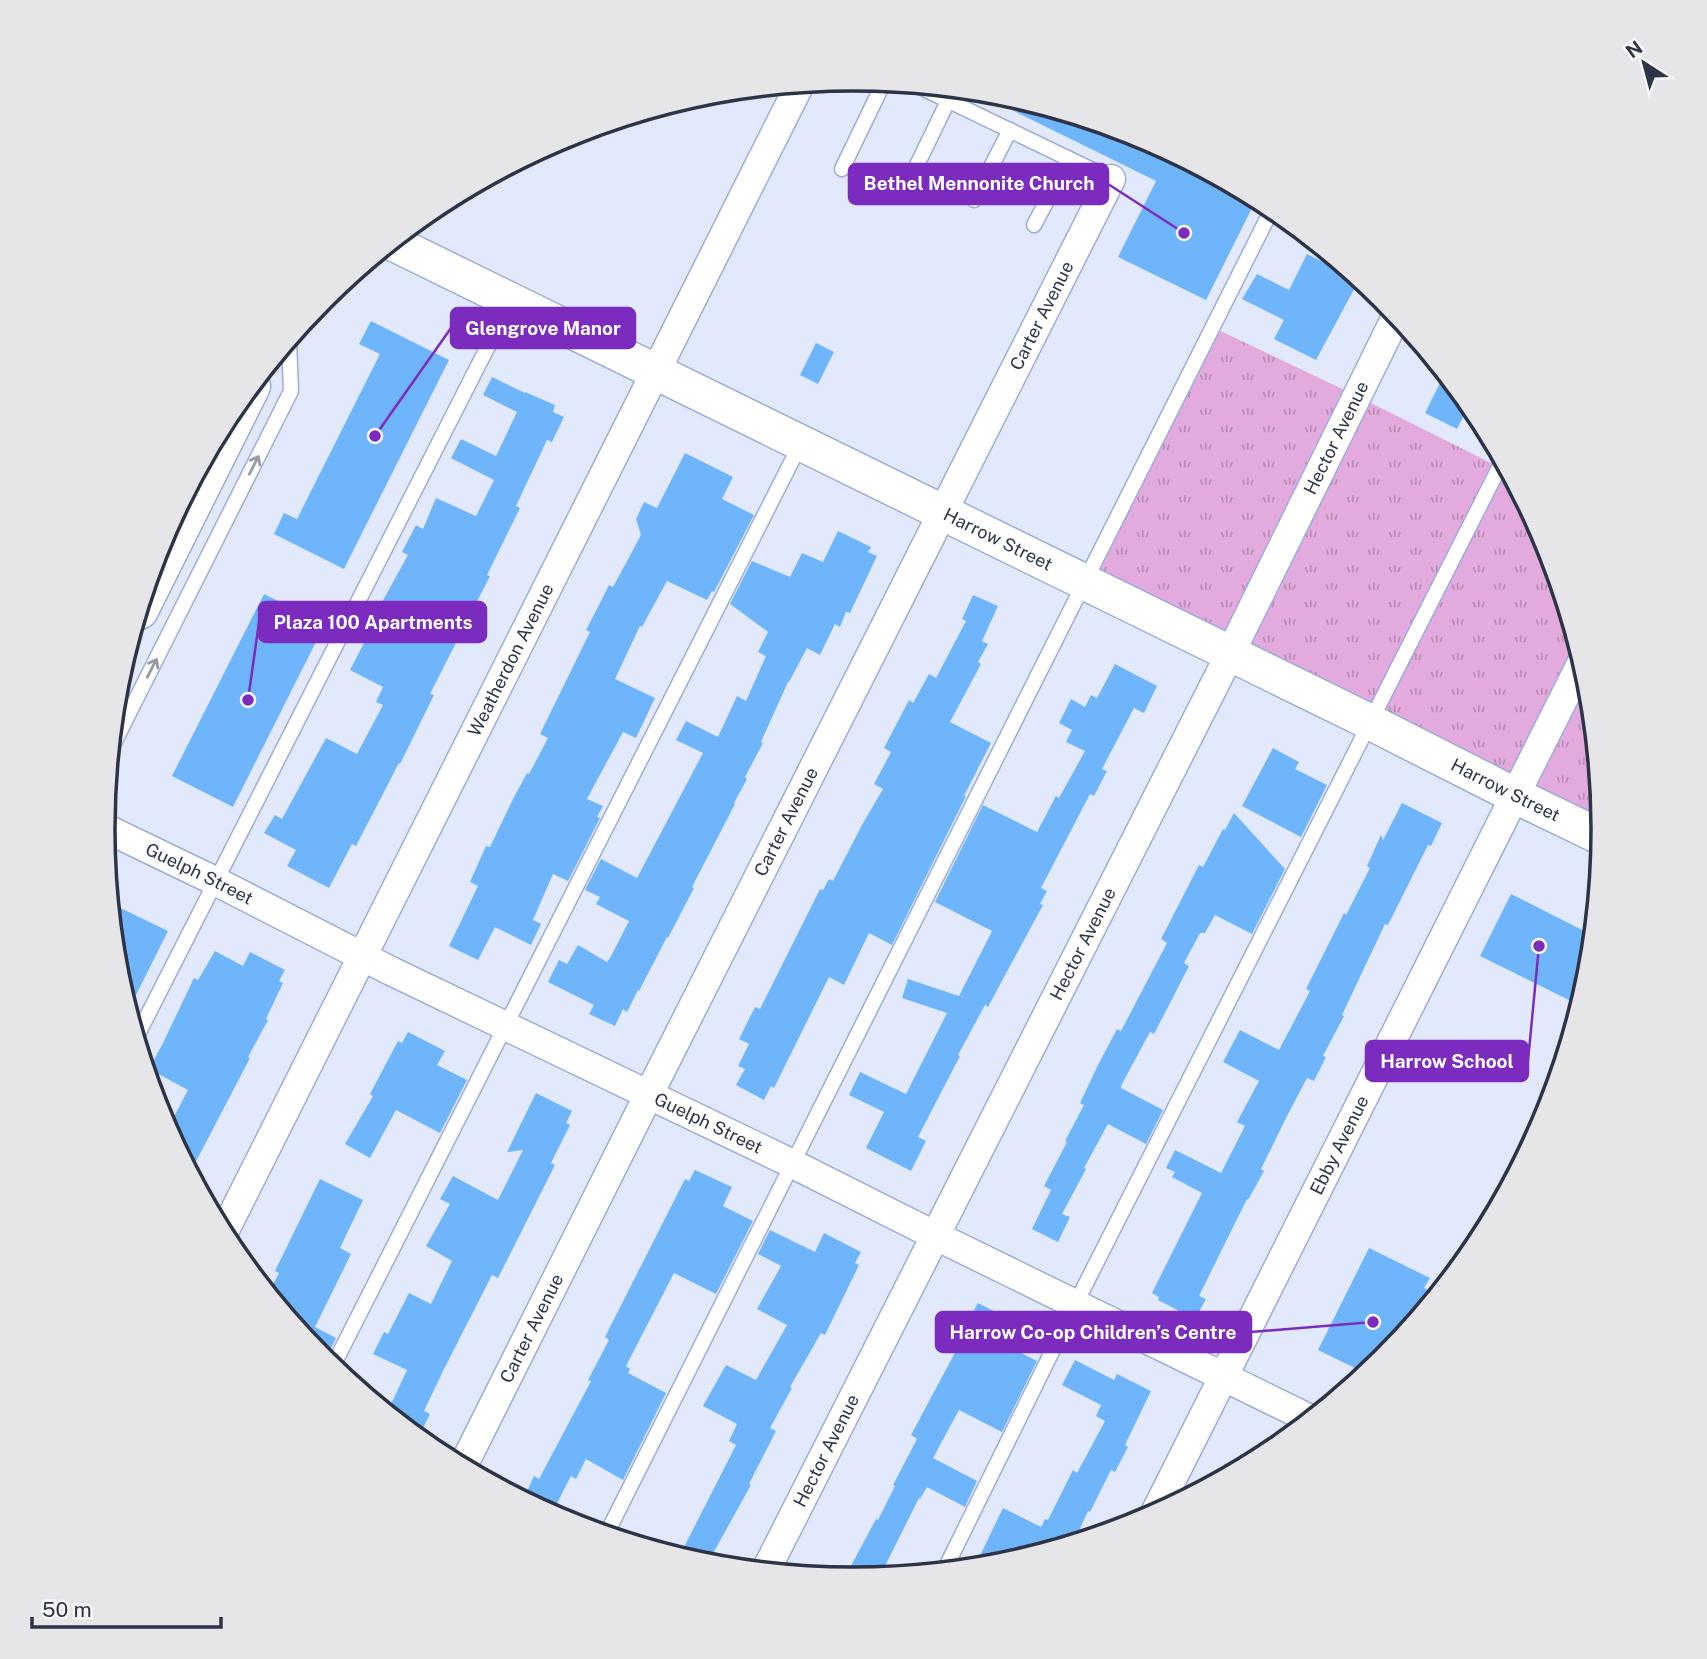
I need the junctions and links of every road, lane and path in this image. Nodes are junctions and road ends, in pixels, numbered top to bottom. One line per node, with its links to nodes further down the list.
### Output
1 (879, 92): 7 (lane)
2 (795, 94): 17 (street, Weatherdon Avenue)
3 (938, 96): 4 (lane)
4 (948, 101): 5 (lane); 9 (lane)
5 (1010, 130): 6 (lane); 10 (lane)
6 (1069, 159): 8 (lane); 12 (lane)
7 (842, 169)
8 (1111, 179): 21 (street, Carter Avenue)
9 (902, 196)
10 (974, 200)
11 (1268, 218): 23 (lane)
12 (1034, 225)
13 (401, 247): 14 (street, Harrow Street)
14 (511, 301): 17 (street, Harrow Street); 31 (lane)
15 (1392, 324): 24 (street, Hector Avenue)
16 (290, 353): 27 (lane, one-way to 16)
17 (655, 372): 18 (street, Harrow Street); 32 (street, Weatherdon Avenue)
18 (801, 443): 21 (street, Harrow Street); 33 (lane)
19 (214, 460): 22 (main road)
20 (1498, 470): 26 (lane)
21 (943, 513): 23 (street, Harrow Street); 35 (street, Carter Avenue)
22 (176, 536)
23 (1085, 582): 24 (street, Harrow Street); 36 (lane)
24 (1230, 654): 26 (street, Harrow Street); 38 (street, Hector Avenue)
25 (1576, 675): 28 (street, Ebby Avenue)
26 (1370, 722): 28 (street, Harrow Street); 39 (lane)
27 (122, 727)
28 (1514, 795): 29 (street, Harrow Street); 41 (street, Ebby Avenue)
29 (1592, 832)
30 (115, 833): 31 (street, Guelph Street)
31 (215, 881): 32 (street, Guelph Street); 34 (lane)
32 (361, 957): 33 (street, Guelph Street); 37 (street, Weatherdon Avenue)
33 (505, 1026): 35 (street, Guelph Street); 40 (lane)
34 (142, 1027)
35 (648, 1096): 36 (street, Guelph Street); 43 (street, Carter Avenue)
36 (793, 1164): 38 (street, Guelph Street); 45 (lane)
37 (229, 1223)
38 (934, 1235): 39 (street, Guelph Street); 47 (street, Hector Avenue)
39 (1076, 1303): 41 (street, Guelph Street); 46 (lane)
40 (337, 1358)
41 (1223, 1377): 42 (street, Guelph Street); 44 (street, Ebby Avenue)
42 (1302, 1415)
43 (467, 1458)
44 (1161, 1501)
45 (610, 1527)
46 (948, 1562)
47 (769, 1563)

